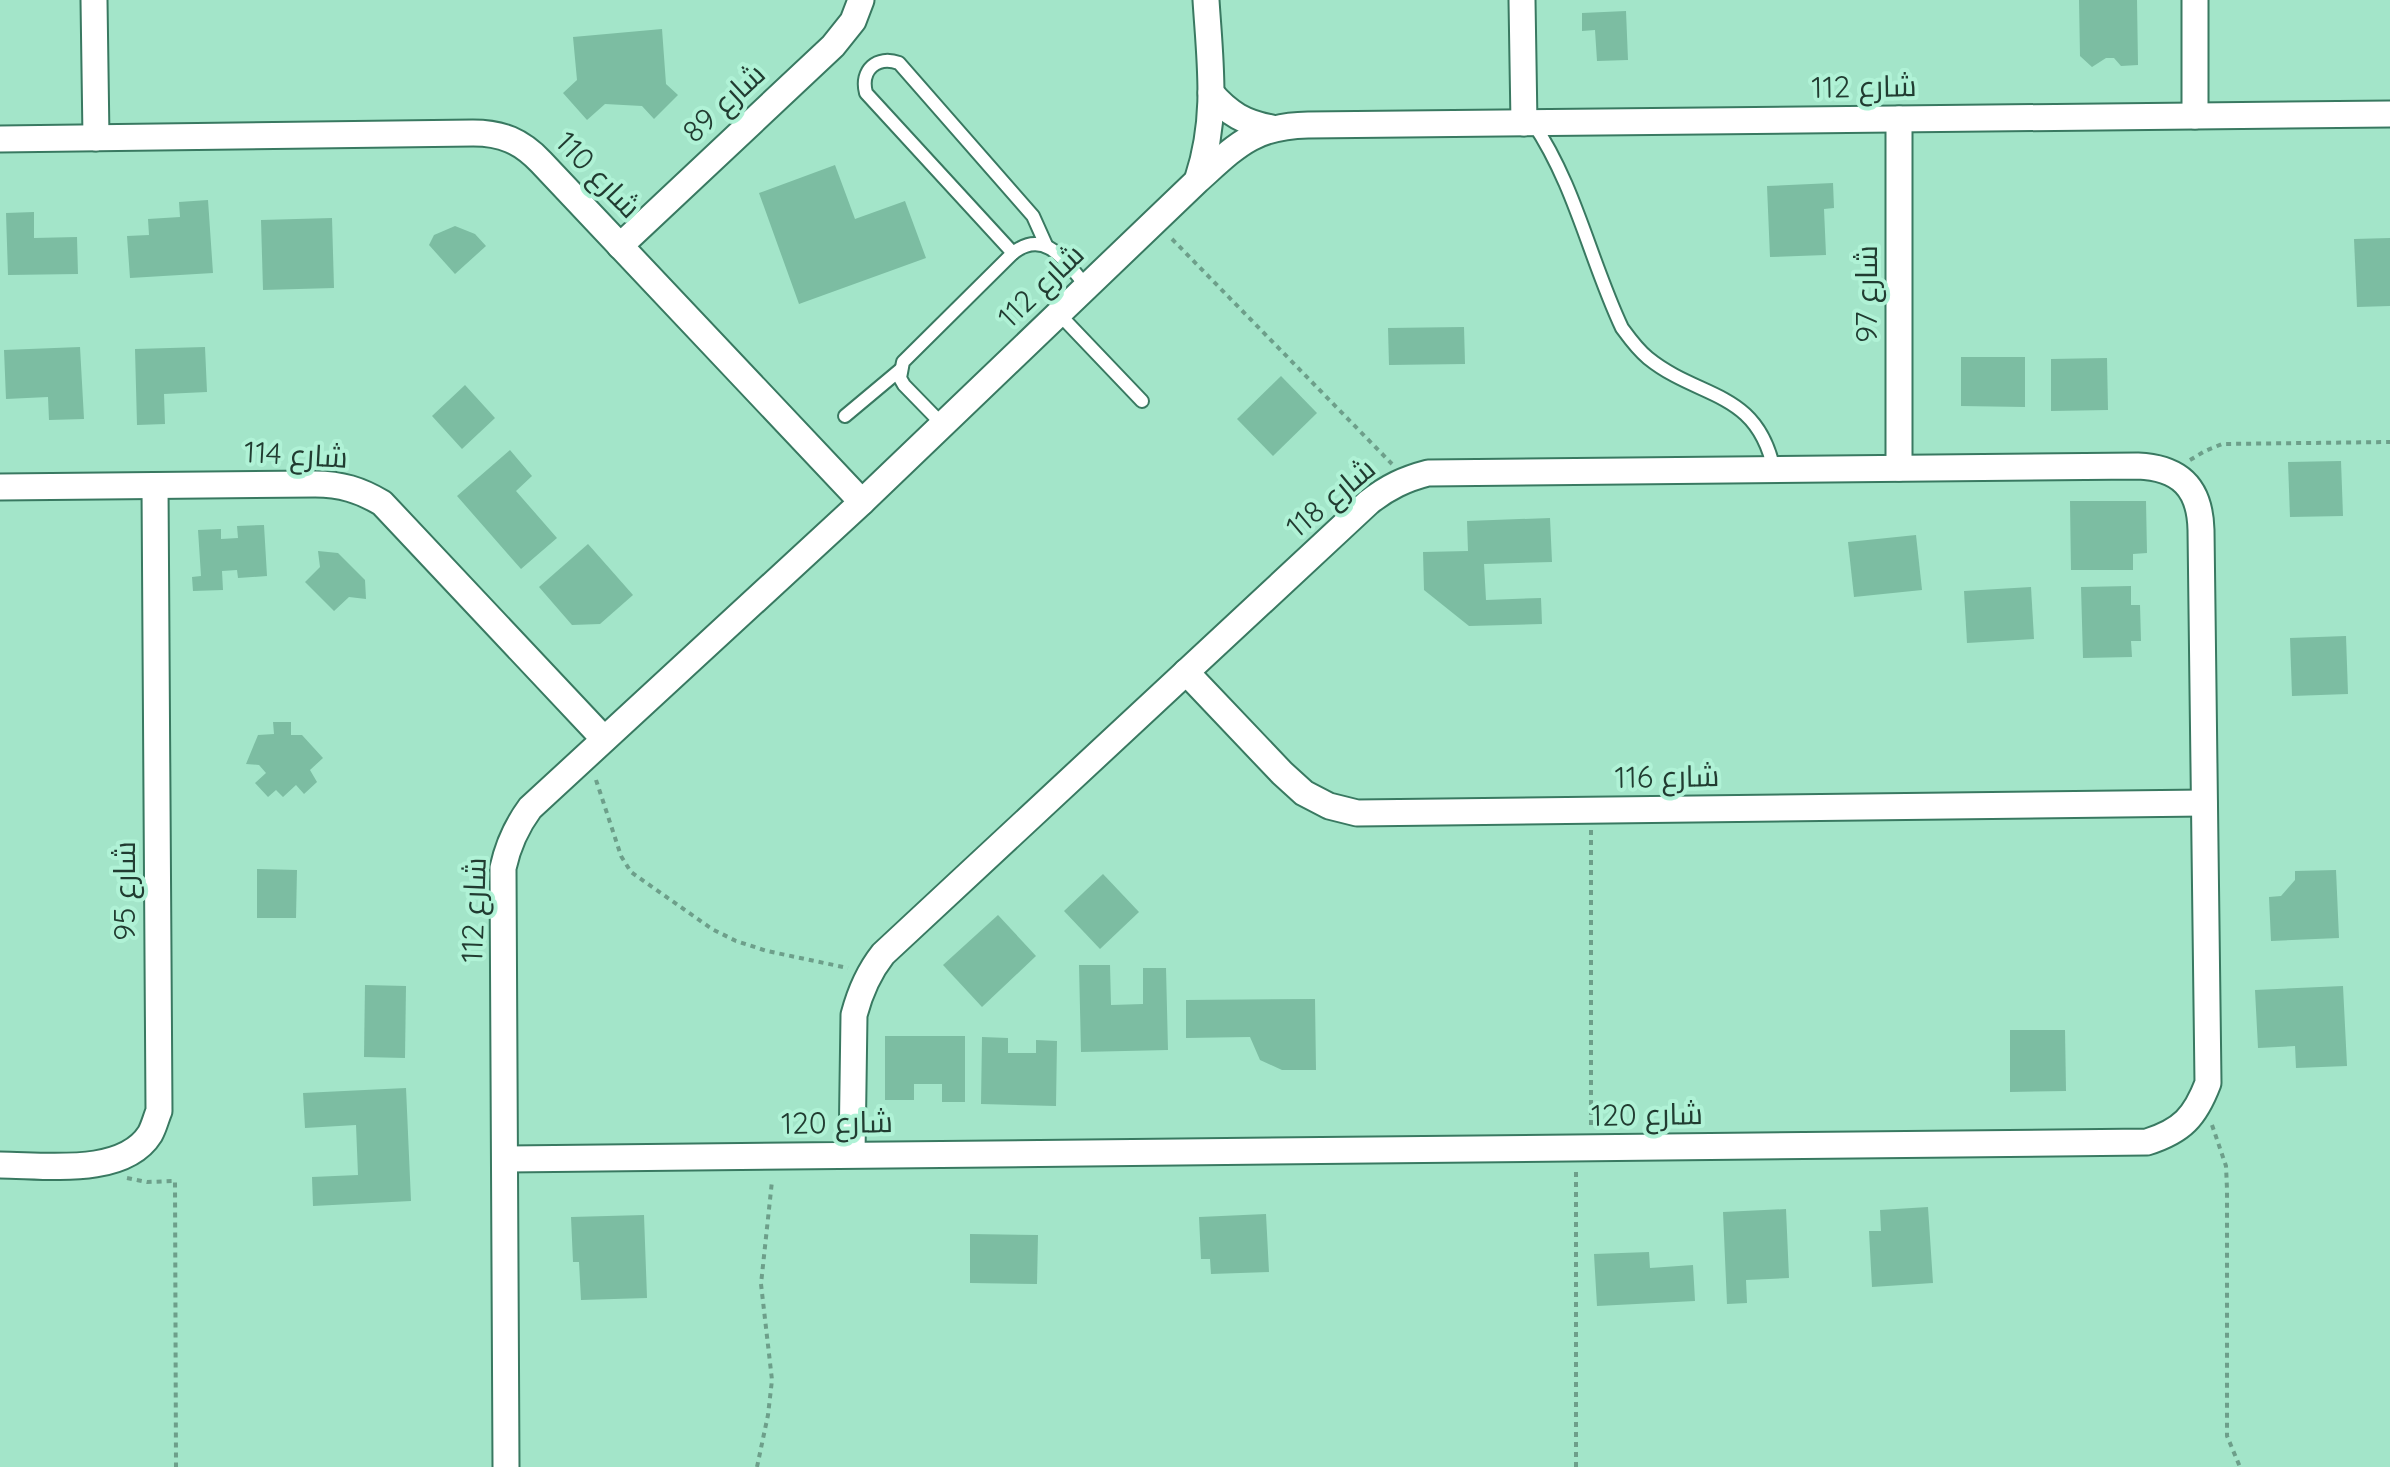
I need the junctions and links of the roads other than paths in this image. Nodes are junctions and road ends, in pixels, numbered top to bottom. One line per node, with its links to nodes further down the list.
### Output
1 (94, 0): 12 (street)
2 (861, 0): 15 (street, شارع 89)
3 (1206, 0): 6 (street)
4 (1522, 0): 10 (street)
5 (2195, 0): 8 (street)
6 (1211, 93): 11 (street); 14 (street)
7 (2390, 114): 8 (street, شارع 112)
8 (2195, 116): 9 (street, شارع 112)
9 (1899, 119): 10 (street, شارع 112); 24 (street, شارع 97)
10 (1529, 123): 11 (street, شارع 112); 25 (lane)
11 (1272, 128): 14 (street, شارع 112)
12 (96, 138): 13 (street, شارع 110); 15 (street, شارع 110)
13 (0, 139)
14 (1197, 181): 18 (street, شارع 112)
15 (620, 246): 28 (street, شارع 110)
16 (1046, 246): 17 (lane); 17 (lane); 18 (lane)
17 (1013, 254): 20 (lane)
18 (1087, 287): 19 (street, شارع 112)
19 (1059, 314): 21 (lane); 23 (street, شارع 112)
20 (900, 370): 22 (lane); 23 (lane)
21 (1142, 402)
22 (845, 416)
23 (943, 424): 28 (street, شارع 112)
24 (1899, 468): 25 (street, شارع 118); 31 (street, شارع 118)
25 (1774, 470): 29 (street, شارع 118)
26 (155, 486): 27 (street, شارع 114); 30 (street, شارع 114); 34 (street, شارع 95)
27 (0, 487)
28 (862, 502): 30 (street, شارع 112)
29 (1186, 672): 31 (street, شارع 116); 32 (street, شارع 118)
30 (604, 739): 33 (street, شارع 112)
31 (2204, 803): 32 (street, شارع 120)
32 (852, 1155): 33 (street, شارع 120)
33 (505, 1159): 35 (street, شارع 112)
34 (0, 1165)
35 (506, 1467)

